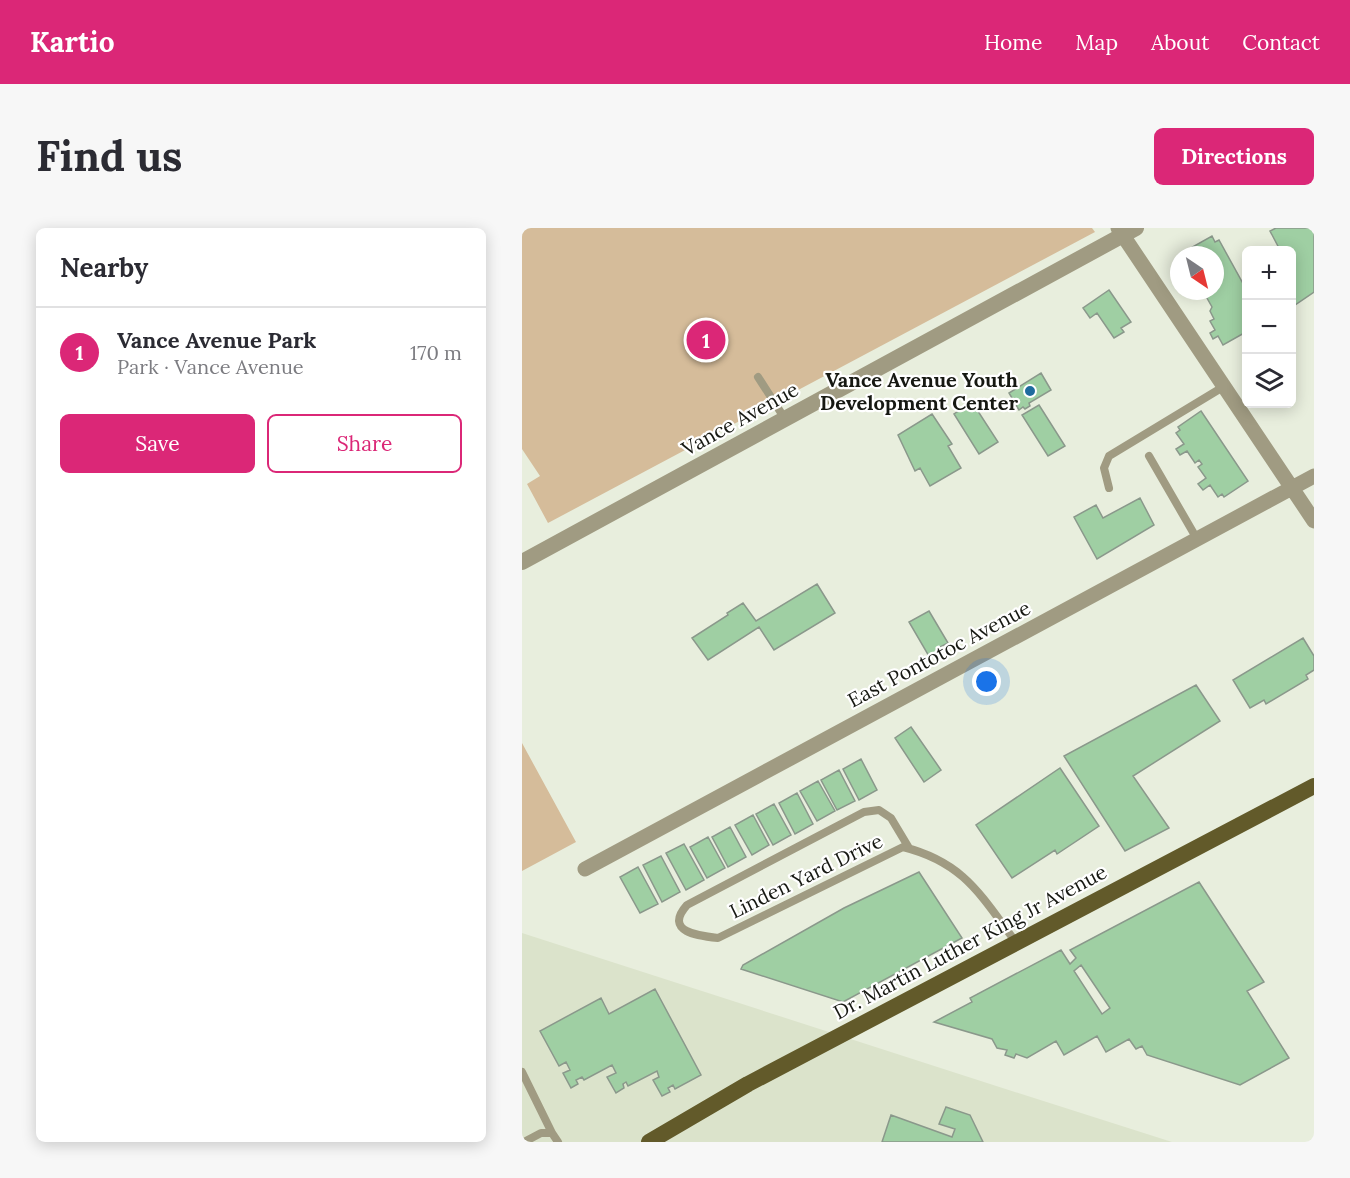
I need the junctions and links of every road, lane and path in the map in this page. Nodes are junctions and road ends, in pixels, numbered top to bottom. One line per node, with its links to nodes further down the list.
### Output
1 (1125, 230): 3 (street); 4 (street, Vance Avenue)
2 (758, 377): 4 (lane)
3 (1223, 387): 7 (lane); 8 (street)
4 (785, 419): 11 (street, Vance Avenue)
5 (1149, 456): 10 (lane)
6 (1314, 476): 8 (street, East Pontotoc Avenue)
7 (1109, 488)
8 (1291, 489): 9 (street); 10 (street, East Pontotoc Avenue)
9 (1314, 521)
10 (1197, 539): 14 (street, East Pontotoc Avenue)
11 (522, 562)
12 (1314, 786): 15 (main road, Dr. Martin Luther King Jr Avenue)
13 (909, 848): 13 (lane, Linden Yard Drive); 15 (lane, Linden Yard Drive)
14 (585, 869)
15 (1015, 941): 21 (main road, Dr. Martin Luther King Jr Avenue)
16 (522, 1072): 17 (lane)
17 (525, 1088): 18 (lane)
18 (552, 1132): 19 (lane); 20 (lane)
19 (524, 1142)
20 (558, 1142)
21 (649, 1142)

